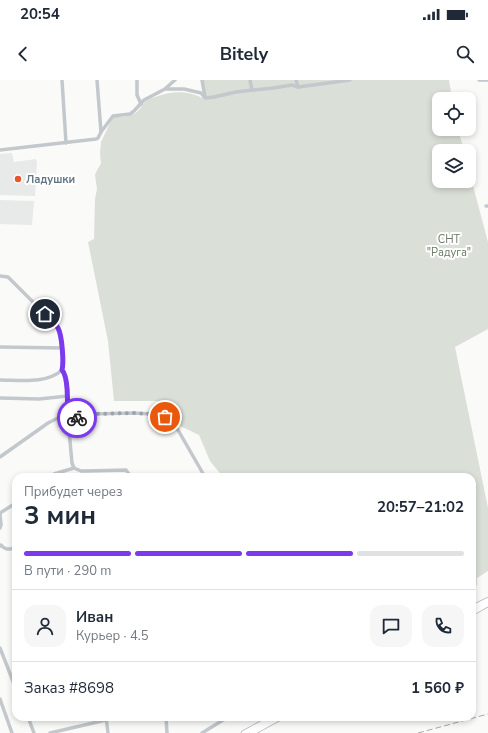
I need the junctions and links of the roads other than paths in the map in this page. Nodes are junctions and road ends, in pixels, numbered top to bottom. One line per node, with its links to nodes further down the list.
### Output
1 (62, 80): 18 (street)
2 (97, 80): 17 (street)
3 (137, 80): 16 (street)
4 (175, 80): 13 (street)
5 (202, 80): 15 (street)
6 (250, 80): 14 (street)
7 (296, 80): 12 (street)
8 (350, 80): 11 (street)
9 (479, 80): 10 (street)
10 (487, 80)
11 (326, 82): 12 (street)
12 (298, 87): 14 (street)
13 (165, 89): 15 (street); 16 (street)
14 (252, 90): 15 (street)
15 (205, 98)
16 (141, 104): 17 (street)
17 (101, 132): 18 (street)
18 (66, 143): 19 (street)
19 (0, 150)
20 (0, 276): 22 (street)
21 (0, 347): 22 (street)
22 (62, 348): 23 (street)
23 (62, 370): 24 (street); 25 (street)
24 (0, 380)
25 (68, 396): 26 (street); 27 (street)
26 (0, 398)
27 (67, 412): 28 (street); 29 (street)
28 (63, 417): 29 (street); 30 (street)
29 (69, 419): 31 (street); 34 (street)
30 (0, 457)
31 (74, 468): 32 (street); 33 (street)
32 (57, 473)
33 (128, 473)
34 (203, 473)
35 (12, 506): 36 (street)
36 (0, 514): 37 (street)
37 (0, 528)
38 (0, 540): 39 (street)
39 (0, 545): 40 (street)
40 (12, 548)
41 (488, 600): 43 (main road)
42 (488, 604): 44 (main road)
43 (476, 606)
44 (476, 611)
45 (0, 648): 46 (street)
46 (12, 680)
47 (0, 699): 55 (street)
48 (30, 721): 56 (street)
49 (95, 721): 57 (street)
50 (106, 721): 58 (street)
51 (166, 721): 59 (street)
52 (222, 721): 60 (street)
53 (266, 721): 61 (main road)
54 (274, 721): 62 (main road)
55 (12, 733)
56 (34, 733)
57 (50, 733)
58 (108, 733)
59 (166, 733)
60 (202, 733)
61 (244, 733)
62 (252, 733)

